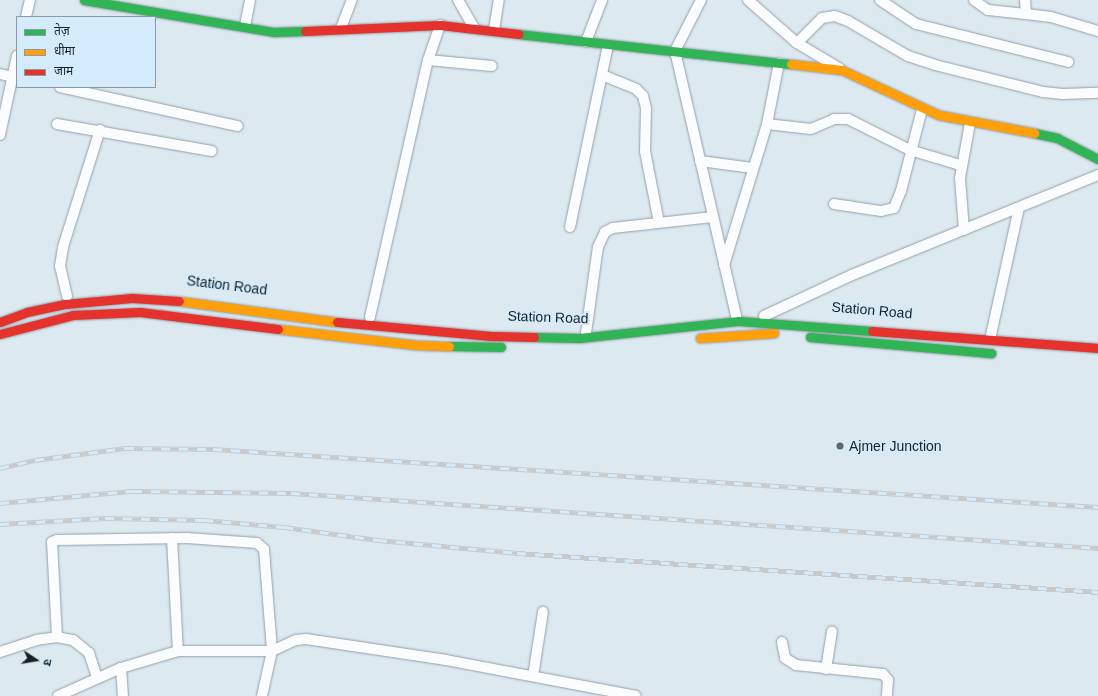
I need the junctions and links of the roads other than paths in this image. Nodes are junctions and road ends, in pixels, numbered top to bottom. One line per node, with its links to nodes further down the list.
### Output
1 (30, 0): 14 (street)
2 (84, 0): 16 (main road)
3 (250, 0): 16 (street)
4 (352, 0): 17 (street)
5 (458, 0): 18 (street)
6 (499, 0): 19 (street)
7 (602, 0): 21 (street)
8 (701, 0): 24 (street)
9 (748, 0): 22 (street)
10 (880, 0): 26 (street)
11 (974, 0): 13 (street)
12 (1025, 0): 13 (street)
13 (1026, 14): 20 (street)
14 (26, 16)
15 (440, 25): 17 (main road); 18 (main road); 25 (street)
16 (245, 26): 17 (main road)
17 (341, 28)
18 (474, 28): 19 (main road)
19 (494, 30): 21 (main road)
20 (1098, 31)
21 (586, 42): 23 (main road)
22 (797, 43): 30 (street); 35 (street)
23 (608, 45): 24 (main road); 32 (street)
24 (674, 51): 27 (main road); 46 (street)
25 (428, 60): 29 (street); 61 (street)
26 (1068, 62)
27 (779, 63): 30 (main road); 39 (street)
28 (16, 66): 33 (street)
29 (492, 66)
30 (842, 70): 36 (main road)
31 (0, 74): 33 (street)
32 (602, 75): 53 (street); 54 (street)
33 (15, 77): 42 (street)
34 (65, 88): 40 (street)
35 (1098, 93)
36 (922, 108): 37 (main road); 43 (street)
37 (970, 123): 45 (main road); 47 (street)
38 (57, 124): 41 (street)
39 (767, 124): 43 (street); 48 (street)
40 (238, 126)
41 (100, 130): 44 (street); 57 (street)
42 (0, 135)
43 (910, 150): 47 (street); 50 (street)
44 (212, 151)
45 (1098, 159)
46 (700, 161): 48 (street); 52 (street)
47 (960, 166): 55 (street)
48 (753, 168): 56 (street)
49 (1098, 175): 51 (street)
50 (834, 204)
51 (1019, 208): 55 (street); 66 (street)
52 (712, 217): 53 (street); 56 (street)
53 (659, 223): 64 (street)
54 (570, 226)
55 (964, 230): 60 (street)
56 (724, 267): 59 (street)
57 (67, 296): 58 (main road, Station Road); 61 (main road, Station Road)
58 (0, 313)
59 (736, 316): 60 (main road, Station Road); 64 (main road, Station Road)
60 (764, 316): 66 (main road, Station Road)
61 (370, 317): 64 (main road, Station Road)
62 (0, 322): 72 (main road)
63 (0, 328): 74 (main road)
64 (586, 333)
65 (0, 334): 70 (main road)
66 (991, 335): 68 (main road, Station Road)
67 (686, 339): 73 (main road)
68 (1098, 342)
69 (591, 347): 71 (main road, Station Road)
70 (513, 348)
71 (575, 348)
72 (1098, 348)
73 (1001, 353)
74 (1098, 355)
75 (172, 538): 78 (street); 80 (street); 81 (street)
76 (543, 612): 85 (street)
77 (832, 630): 84 (street)
78 (57, 637): 82 (street); 86 (street)
79 (782, 642): 84 (street)
80 (178, 651): 81 (street); 83 (street)
81 (272, 651): 85 (street); 90 (street)
82 (0, 652)
83 (121, 668): 86 (street); 89 (street)
84 (826, 668): 92 (street)
85 (533, 676): 87 (street)
86 (97, 677): 88 (street)
87 (608, 693): 91 (street)
88 (62, 695)
89 (123, 696)
90 (262, 696)
91 (636, 696)
92 (887, 696)

